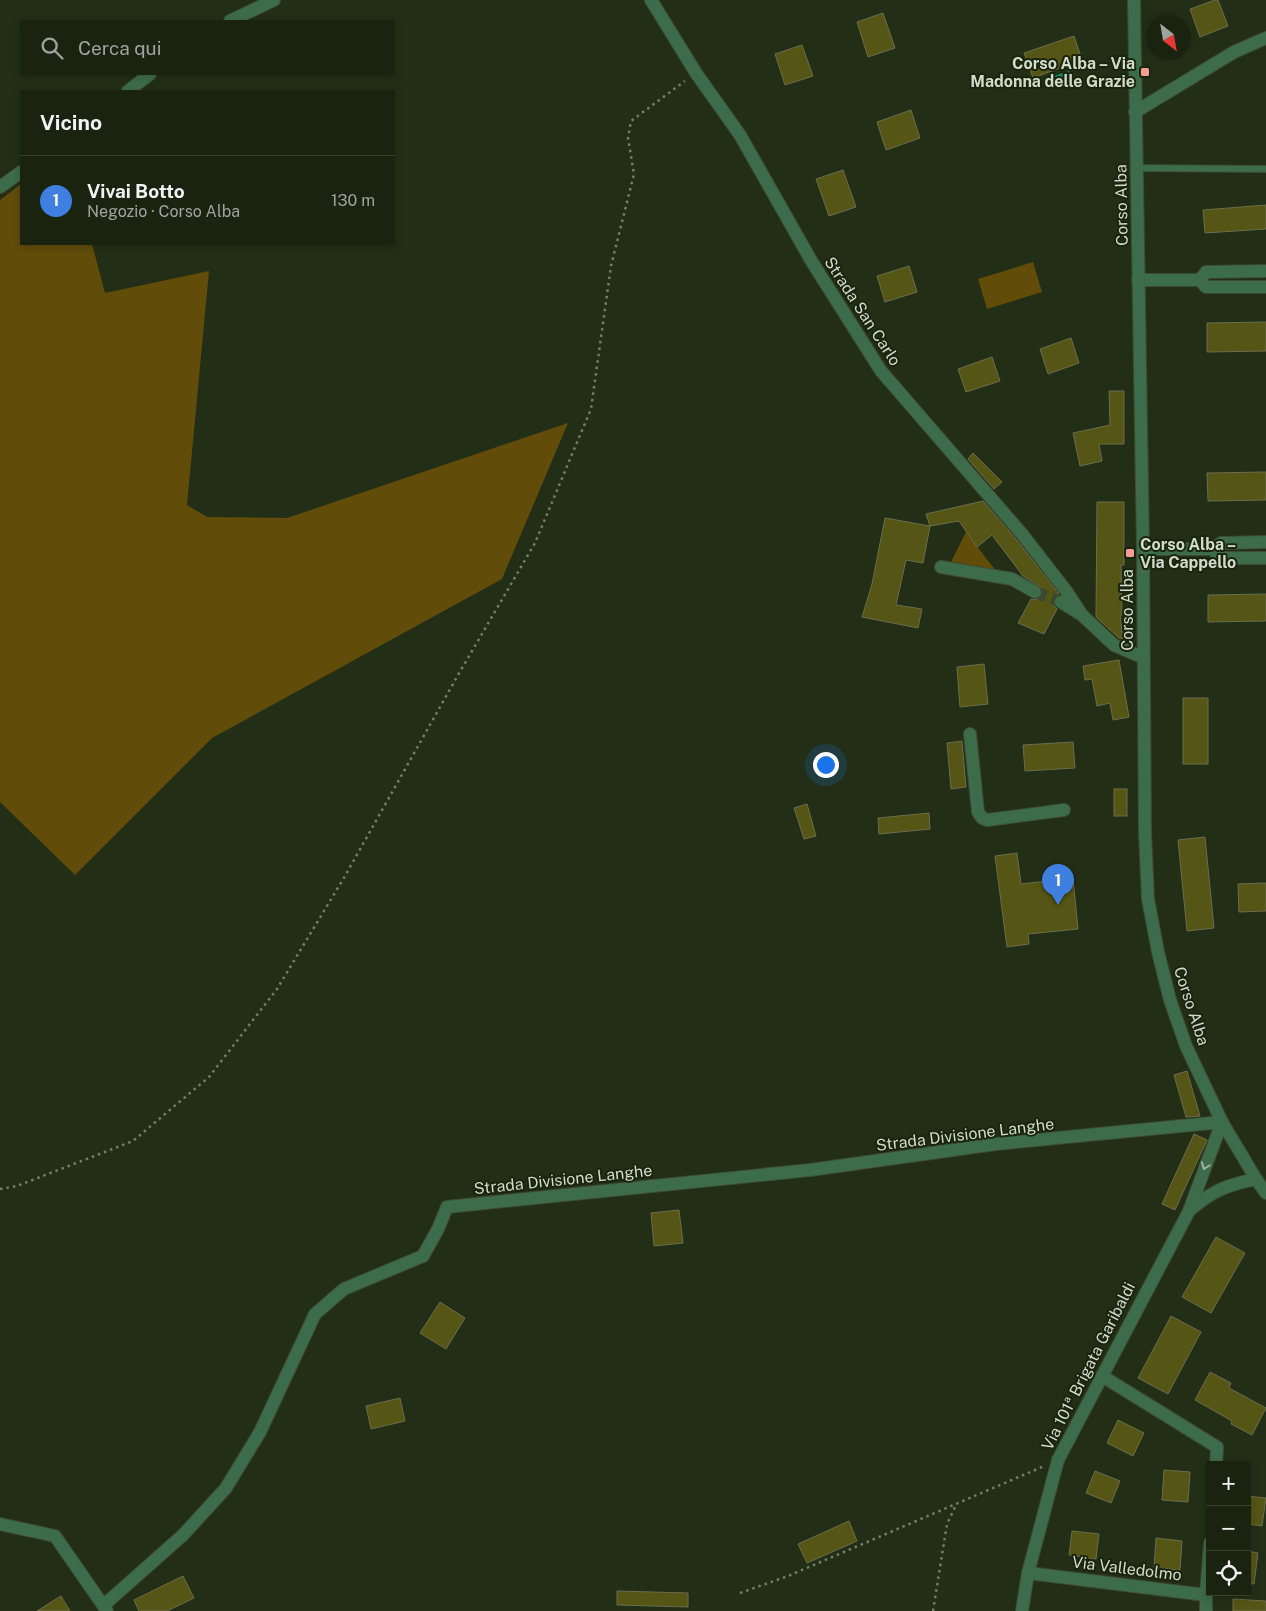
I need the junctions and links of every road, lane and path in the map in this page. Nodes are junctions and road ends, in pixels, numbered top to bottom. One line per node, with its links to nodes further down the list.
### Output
1 (274, 0): 4 (street)
2 (651, 0): 6 (street, Strada San Carlo)
3 (1134, 0): 9 (street, Corso Alba)
4 (232, 20)
5 (1266, 38): 9 (street)
6 (696, 73): 25 (street, Strada San Carlo); 31 (path)
7 (149, 75): 8 (street)
8 (129, 90)
9 (1135, 112): 10 (street, Corso Alba)
10 (1136, 168): 11 (lane); 15 (street, Corso Alba)
11 (1266, 169)
12 (20, 173): 13 (street)
13 (0, 187)
14 (1266, 271): 16 (street)
15 (1138, 280): 16 (street); 19 (street, Corso Alba)
16 (1200, 280): 17 (street)
17 (1266, 287)
18 (1266, 542): 20 (street)
19 (1143, 549): 20 (street); 26 (street, Corso Alba)
20 (1212, 549): 21 (street)
21 (1266, 558)
22 (941, 567): 23 (street)
23 (1035, 592)
24 (1061, 602): 25 (street, Strada San Carlo)
25 (1082, 615): 26 (street, Strada San Carlo)
26 (1144, 658): 29 (street, Corso Alba)
27 (970, 734): 28 (street)
28 (1064, 810)
29 (1222, 1122): 30 (street, Corso Alba); 33 (street, Via 101ª Brigata Garibaldi, one-way to 33); 43 (street, Strada Divisione Langhe)
30 (1256, 1179): 32 (street, Corso Alba); 33 (street, Via 101ª Brigata Garibaldi)
31 (0, 1189)
32 (1266, 1193)
33 (1189, 1210): 34 (street, Via 101ª Brigata Garibaldi)
34 (1102, 1376): 35 (street, Via 101ª Brigata Garibaldi); 36 (street)
35 (1058, 1460): 37 (path); 39 (street, Via 101ª Brigata Garibaldi)
36 (1216, 1461)
37 (957, 1504): 40 (path); 44 (path)
38 (0, 1524): 43 (street)
39 (1028, 1573): 41 (street, Via Valledolmo); 45 (street, Via 101ª Brigata Garibaldi)
40 (740, 1593)
41 (1206, 1595)
42 (1206, 1596): 46 (street)
43 (105, 1608)
44 (933, 1611)
45 (1022, 1611)
46 (1206, 1611)

